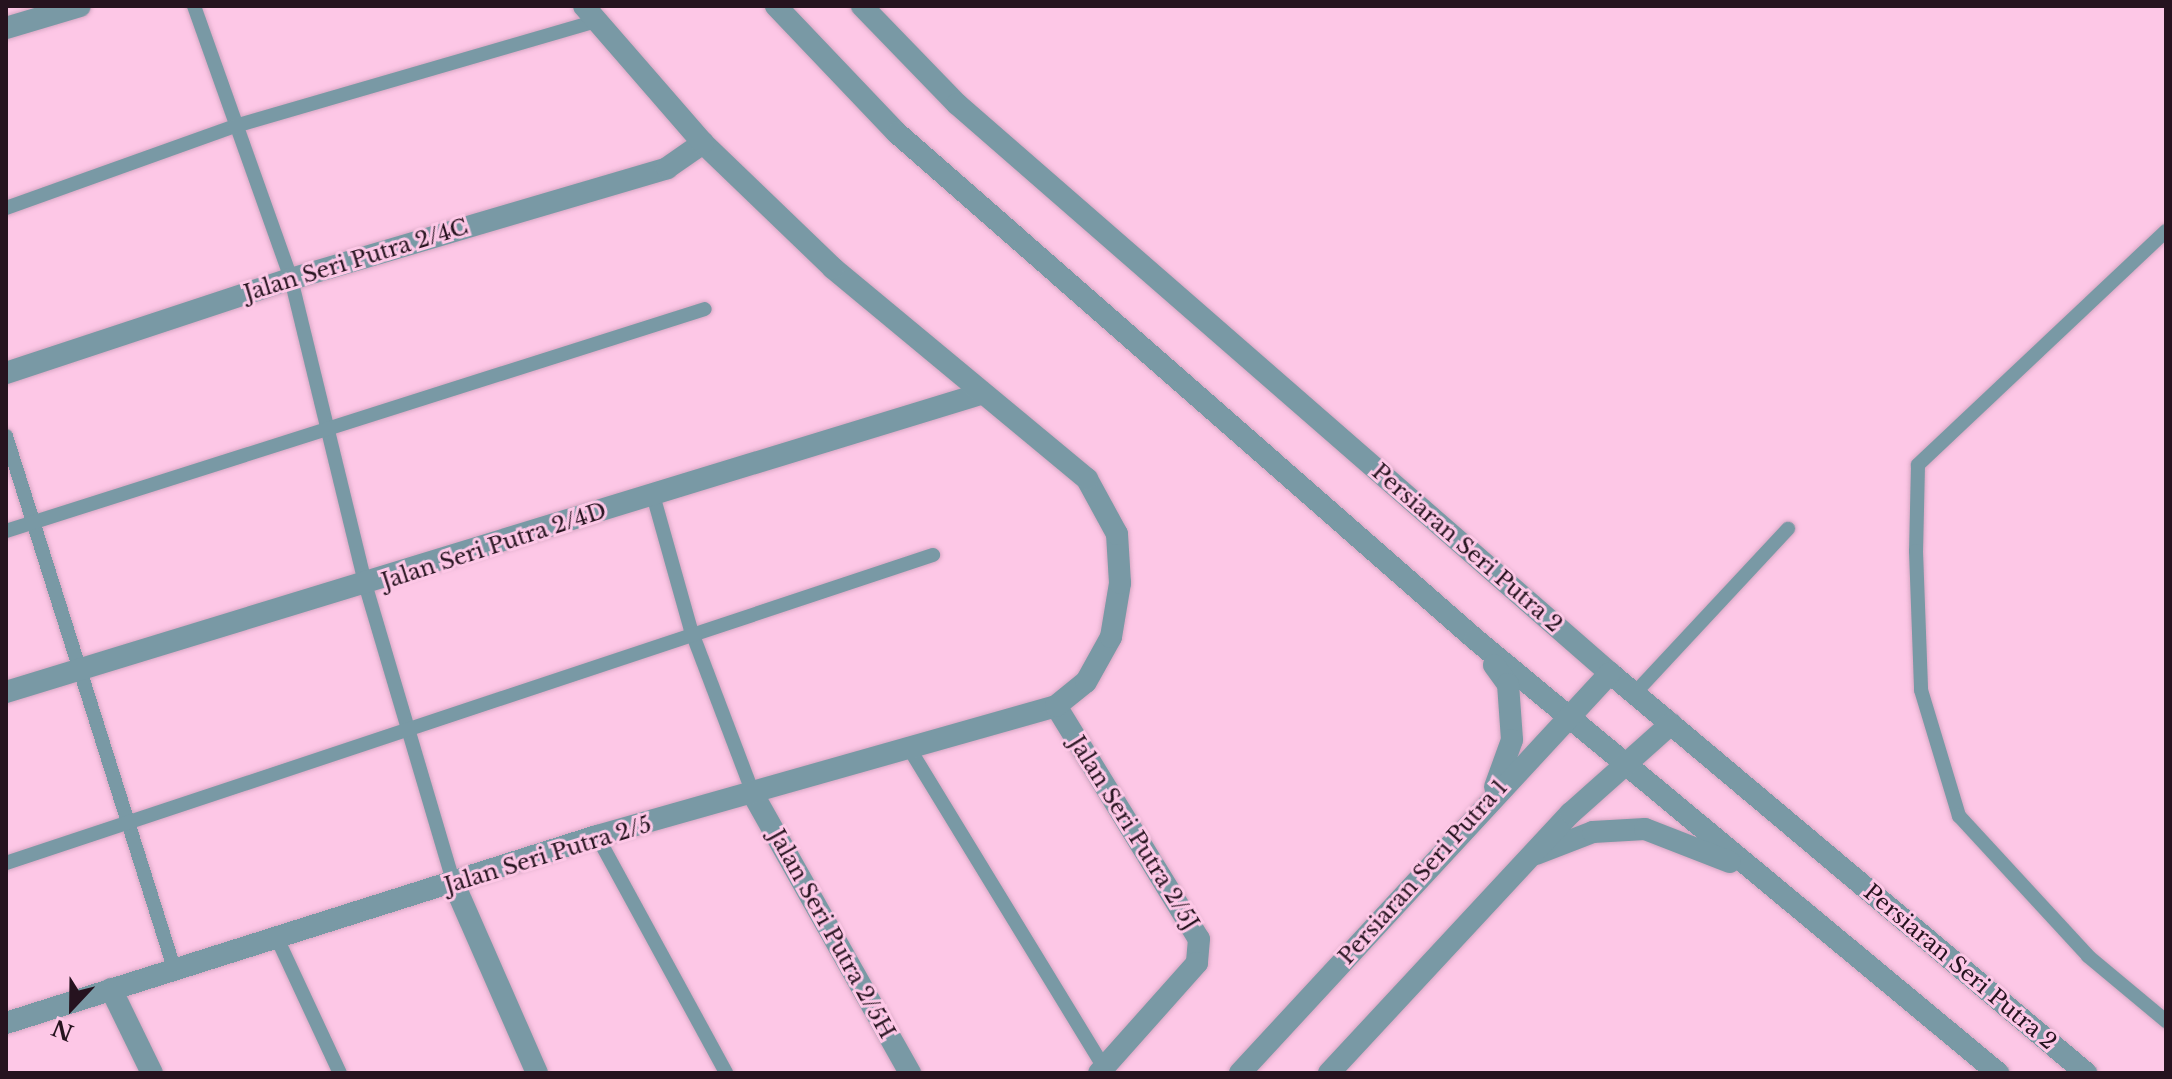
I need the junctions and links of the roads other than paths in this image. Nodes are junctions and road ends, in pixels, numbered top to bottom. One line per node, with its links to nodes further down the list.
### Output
1 (80, 6): 6 (street)
2 (194, 6): 7 (lane)
3 (776, 6): 24 (street)
4 (862, 6): 26 (street, Persiaran Seri Putra 2)
5 (591, 13): 7 (lane); 8 (street)
6 (6, 28)
7 (235, 126): 9 (lane); 11 (lane)
8 (703, 143): 11 (street, Jalan Seri Putra 2/4C); 14 (street)
9 (6, 208)
10 (2166, 231): 46 (lane)
11 (291, 279): 13 (street, Jalan Seri Putra 2/4C); 15 (lane)
12 (705, 309): 15 (lane)
13 (6, 373)
14 (980, 394): 17 (street, Jalan Seri Putra 2/4D); 29 (street, Jalan Seri Putra 2/5)
15 (330, 428): 18 (lane); 22 (lane)
16 (6, 436): 18 (lane)
17 (653, 495): 22 (street, Jalan Seri Putra 2/4D); 23 (lane)
18 (37, 521): 20 (lane); 25 (lane)
19 (1788, 529): 28 (lane)
20 (6, 531)
21 (933, 555): 23 (lane)
22 (366, 587): 25 (street, Jalan Seri Putra 2/4D); 32 (lane)
23 (691, 630): 32 (lane); 36 (lane)
24 (1475, 639): 30 (street); 35 (street)
25 (84, 667): 27 (street, Jalan Seri Putra 2/4D); 37 (lane)
26 (1610, 673): 28 (street, Persiaran Seri Putra 2); 30 (street, Persiaran Seri Putra 1)
27 (6, 692)
28 (1634, 694): 31 (street, Persiaran Seri Putra 2)
29 (1056, 706): 33 (street, Jalan Seri Putra 2/5); 48 (street, Jalan Seri Putra 2/5J)
30 (1566, 716): 34 (street); 35 (street, Persiaran Seri Putra 1)
31 (1671, 724): 34 (street); 57 (street, Persiaran Seri Putra 2)
32 (410, 728): 37 (lane); 42 (lane)
33 (909, 748): 36 (street, Jalan Seri Putra 2/5); 48 (lane)
34 (1625, 765): 39 (street); 41 (street)
35 (1492, 795): 54 (street, Persiaran Seri Putra 1)
36 (754, 796): 38 (street, Jalan Seri Putra 2/5); 53 (street, Jalan Seri Putra 2/5H)
37 (125, 827): 40 (lane); 44 (lane)
38 (597, 836): 42 (street, Jalan Seri Putra 2/5); 52 (lane)
39 (1530, 856): 41 (street); 55 (street)
40 (6, 863)
41 (1764, 879): 56 (street)
42 (454, 884): 43 (street, Jalan Seri Putra 2/5); 51 (street)
43 (276, 936): 44 (street, Jalan Seri Putra 2/5); 50 (lane)
44 (174, 968): 45 (street, Jalan Seri Putra 2/5)
45 (111, 989): 47 (street, Jalan Seri Putra 2/5); 49 (street)
46 (2166, 1021)
47 (6, 1023)
48 (1101, 1071)
49 (152, 1073)
50 (340, 1073)
51 (537, 1073)
52 (726, 1073)
53 (910, 1073)
54 (1240, 1073)
55 (1329, 1073)
56 (1998, 1073)
57 (2086, 1073)

